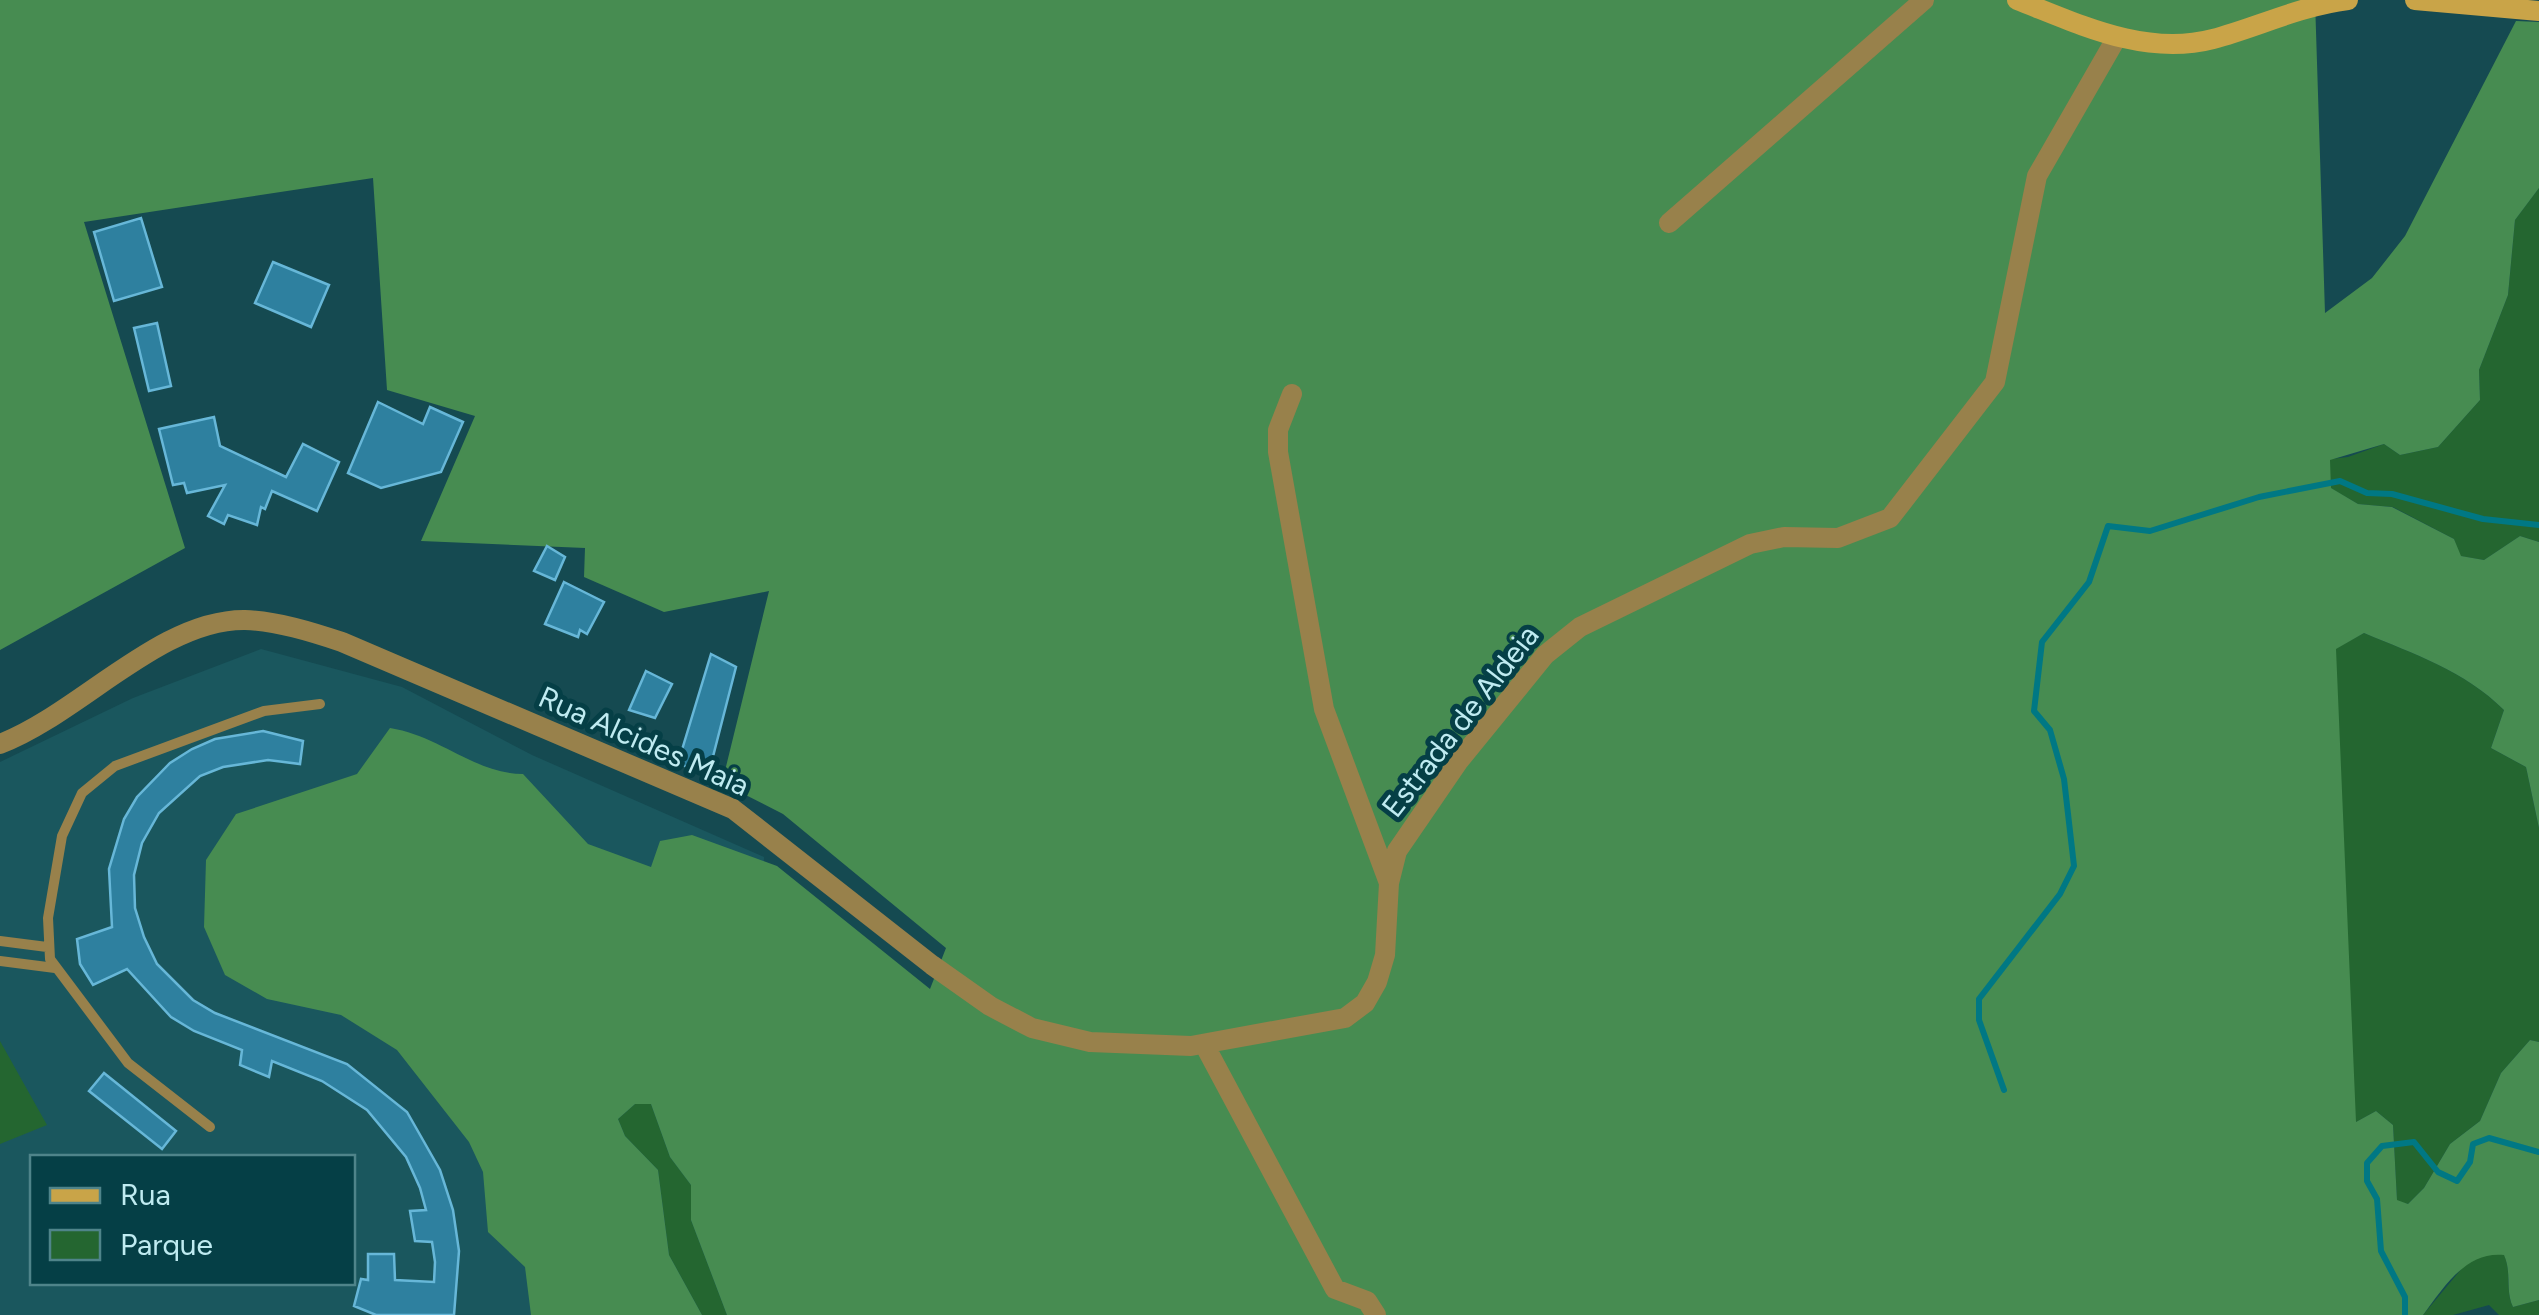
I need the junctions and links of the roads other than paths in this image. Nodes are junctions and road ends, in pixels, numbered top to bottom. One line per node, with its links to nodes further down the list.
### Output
1 (1924, 0): 7 (street)
2 (2348, 0): 6 (main road)
3 (2415, 0): 5 (main road)
4 (2026, 2): 6 (main road)
5 (2539, 11)
6 (2117, 37): 11 (street, Estrada de Aldeia)
7 (1670, 223)
8 (1292, 394): 11 (street)
9 (320, 704): 13 (lane)
10 (0, 744): 17 (street, Rua Alcides Maia)
11 (1389, 883): 14 (street, Estrada de Aldeia)
12 (0, 941): 13 (lane)
13 (47, 947): 16 (lane)
14 (1386, 955): 17 (street, Rua Alcides Maia)
15 (0, 961): 16 (lane)
16 (55, 968): 18 (lane)
17 (1204, 1044): 19 (street)
18 (210, 1127)
19 (1376, 1315)

